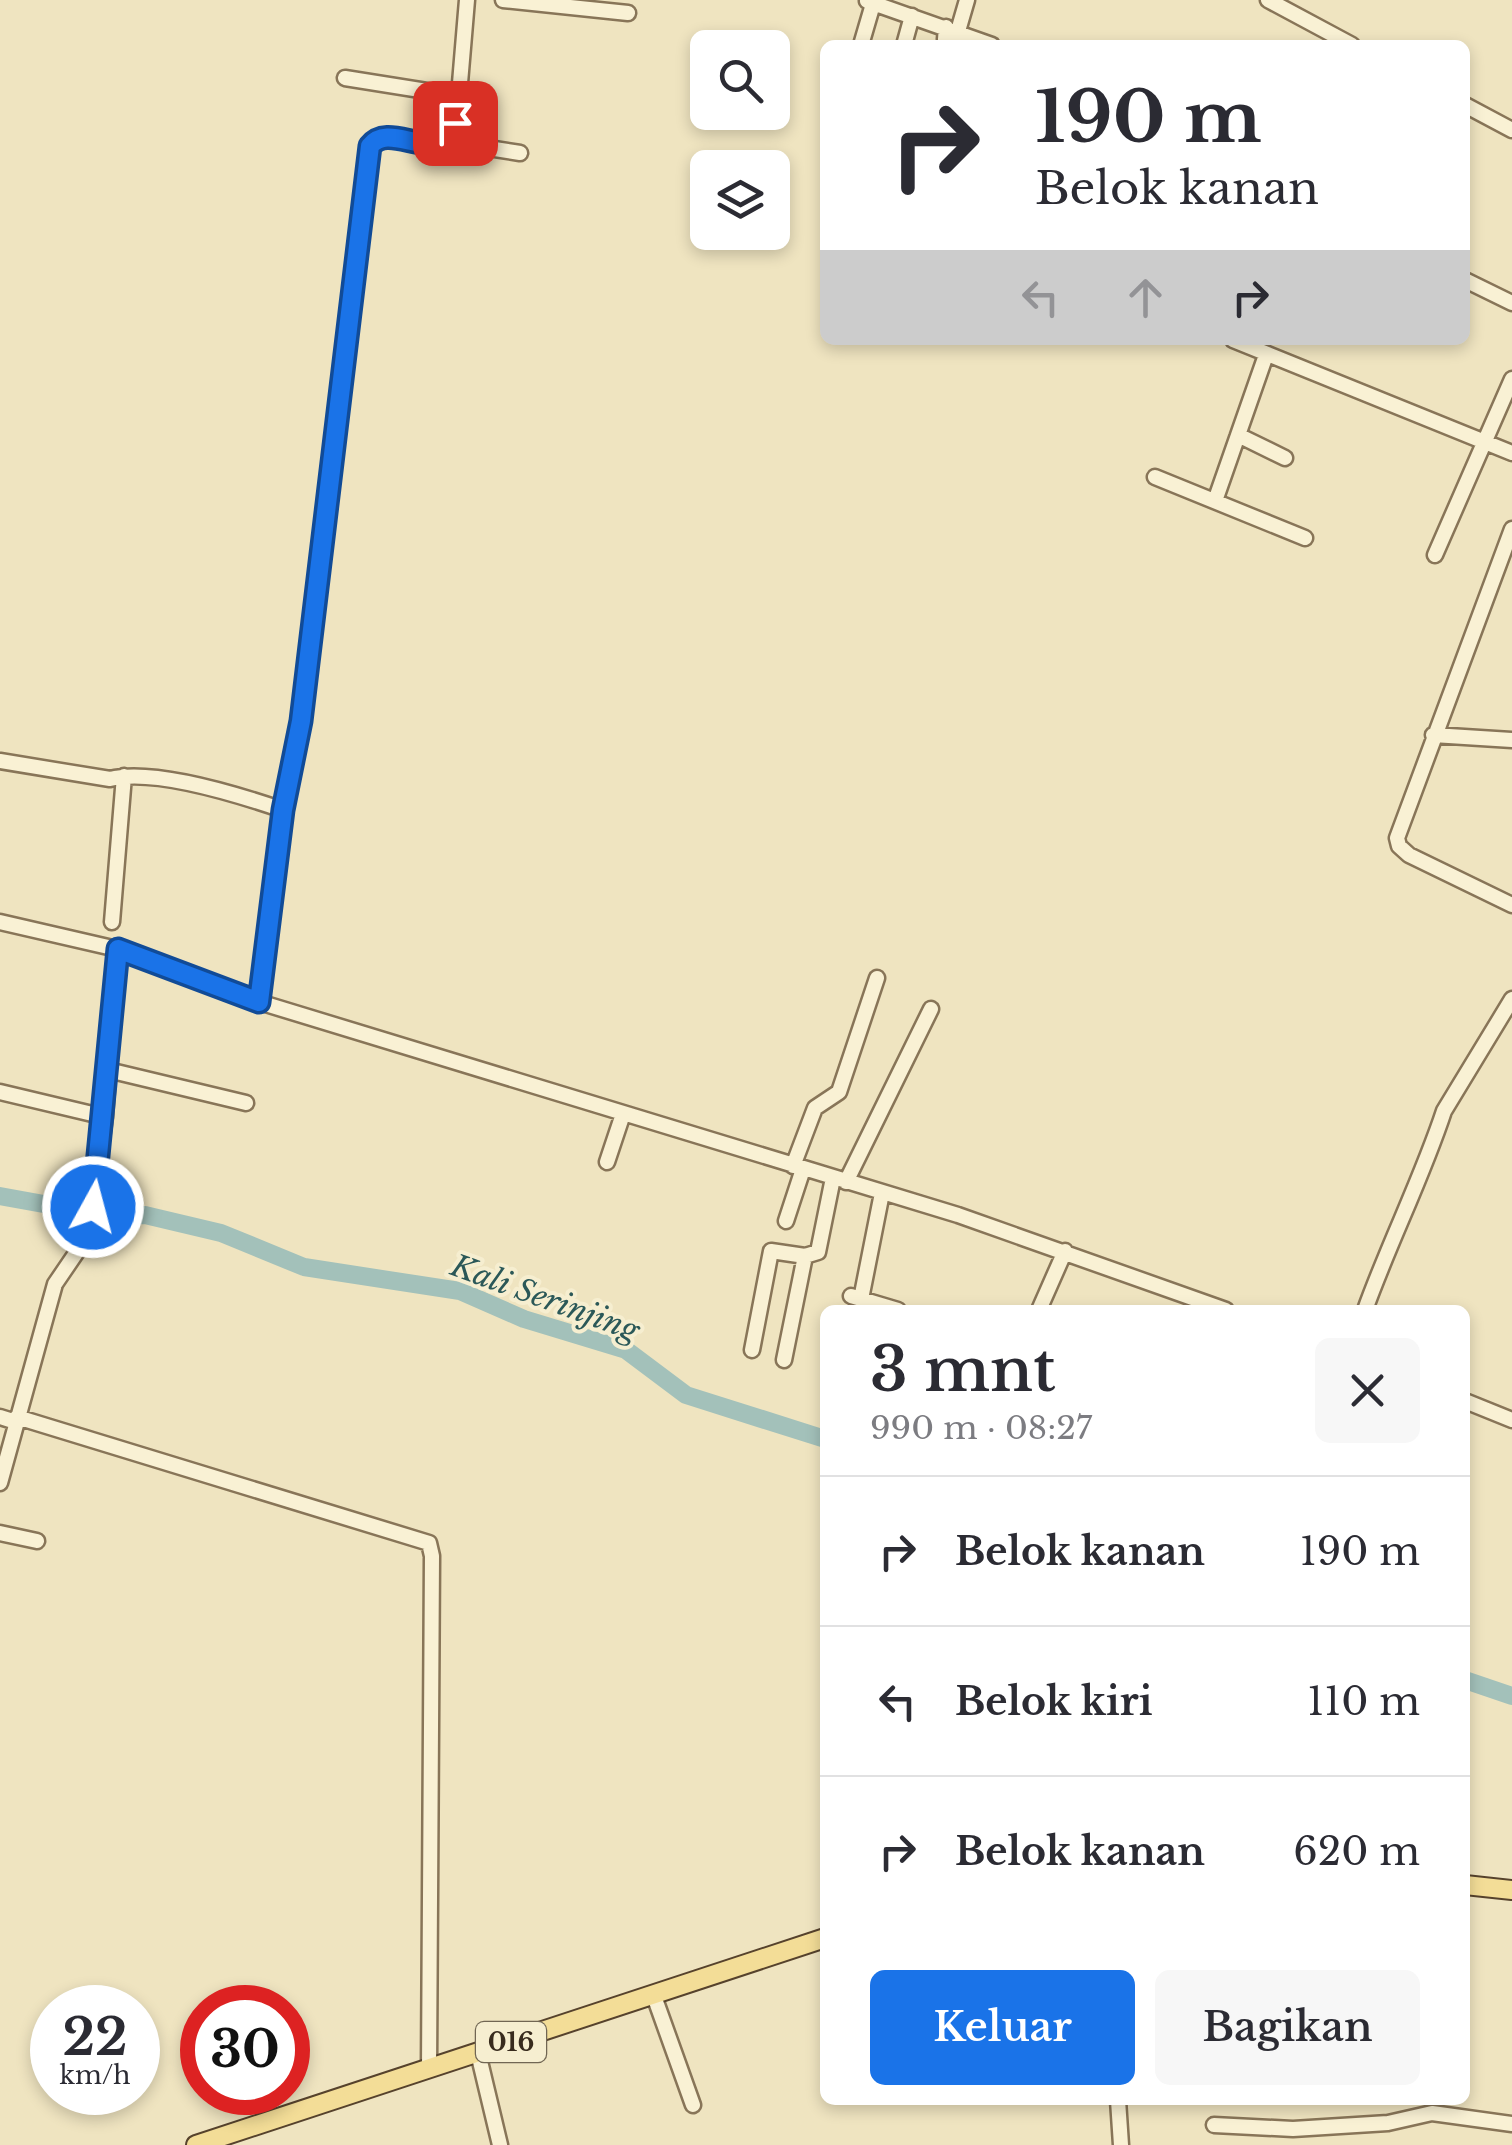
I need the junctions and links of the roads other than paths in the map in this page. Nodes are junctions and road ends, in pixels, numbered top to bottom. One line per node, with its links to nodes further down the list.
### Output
1 (467, 0): 13 (street)
2 (504, 0): 6 (street)
3 (966, 0): 8 (street)
4 (1268, 0): 11 (street)
5 (870, 2): 7 (street); 9 (street)
6 (628, 13)
7 (912, 16): 8 (street); 10 (street)
8 (954, 35)
9 (862, 40)
10 (905, 40)
11 (1343, 40)
12 (345, 78): 13 (street)
13 (458, 96): 16 (street)
14 (1470, 108): 15 (street)
15 (1512, 130)
16 (443, 141): 17 (street); 36 (street)
17 (520, 153)
18 (1470, 283): 19 (street)
19 (1512, 304)
20 (1243, 345): 21 (street)
21 (1266, 355): 23 (street); 24 (street)
22 (1512, 379): 24 (street)
23 (1238, 435): 26 (street); 28 (street)
24 (1484, 442): 25 (street); 31 (street)
25 (1512, 453)
26 (1285, 458)
27 (1155, 477): 28 (street)
28 (1215, 502): 30 (street)
29 (1512, 529): 32 (street)
30 (1305, 538)
31 (1435, 555)
32 (1434, 735): 33 (street); 37 (street)
33 (1512, 740)
34 (0, 761): 35 (street)
35 (124, 776): 36 (street); 39 (street)
36 (283, 810): 43 (street)
37 (1512, 906)
38 (0, 922): 40 (street)
39 (112, 922)
40 (118, 949): 43 (street); 45 (street)
41 (877, 978): 51 (street)
42 (1512, 999): 60 (street)
43 (259, 1002): 48 (street)
44 (931, 1009): 52 (street)
45 (108, 1070): 47 (street); 49 (street)
46 (0, 1092): 49 (street)
47 (246, 1103)
48 (623, 1114): 50 (street); 51 (street)
49 (104, 1117): 65 (street)
50 (607, 1162)
51 (798, 1167): 52 (street); 54 (street)
52 (840, 1180): 53 (street); 56 (street)
53 (882, 1193): 55 (street); 57 (street)
54 (786, 1220)
55 (1065, 1251): 58 (street); 59 (street)
56 (805, 1256): 61 (street); 62 (street)
57 (880, 1305)
58 (1041, 1305)
59 (1212, 1305)
60 (1367, 1305)
61 (752, 1350)
62 (784, 1360)
63 (1470, 1403): 66 (street)
64 (0, 1417): 65 (street)
65 (17, 1420): 67 (street); 75 (street)
66 (1512, 1420)
67 (0, 1484)
68 (0, 1533): 69 (street)
69 (36, 1542)
70 (1470, 1886): 71 (main road)
71 (1512, 1890)
72 (820, 1940): 73 (main road, 016)
73 (654, 1996): 74 (main road, 016); 77 (street)
74 (478, 2052): 75 (main road, 016); 81 (street)
75 (429, 2069): 80 (main road, 016)
76 (1118, 2105): 82 (street)
77 (693, 2106)
78 (1214, 2124): 79 (street)
79 (1512, 2124)
80 (196, 2145)
81 (500, 2145)
82 (1121, 2145)

